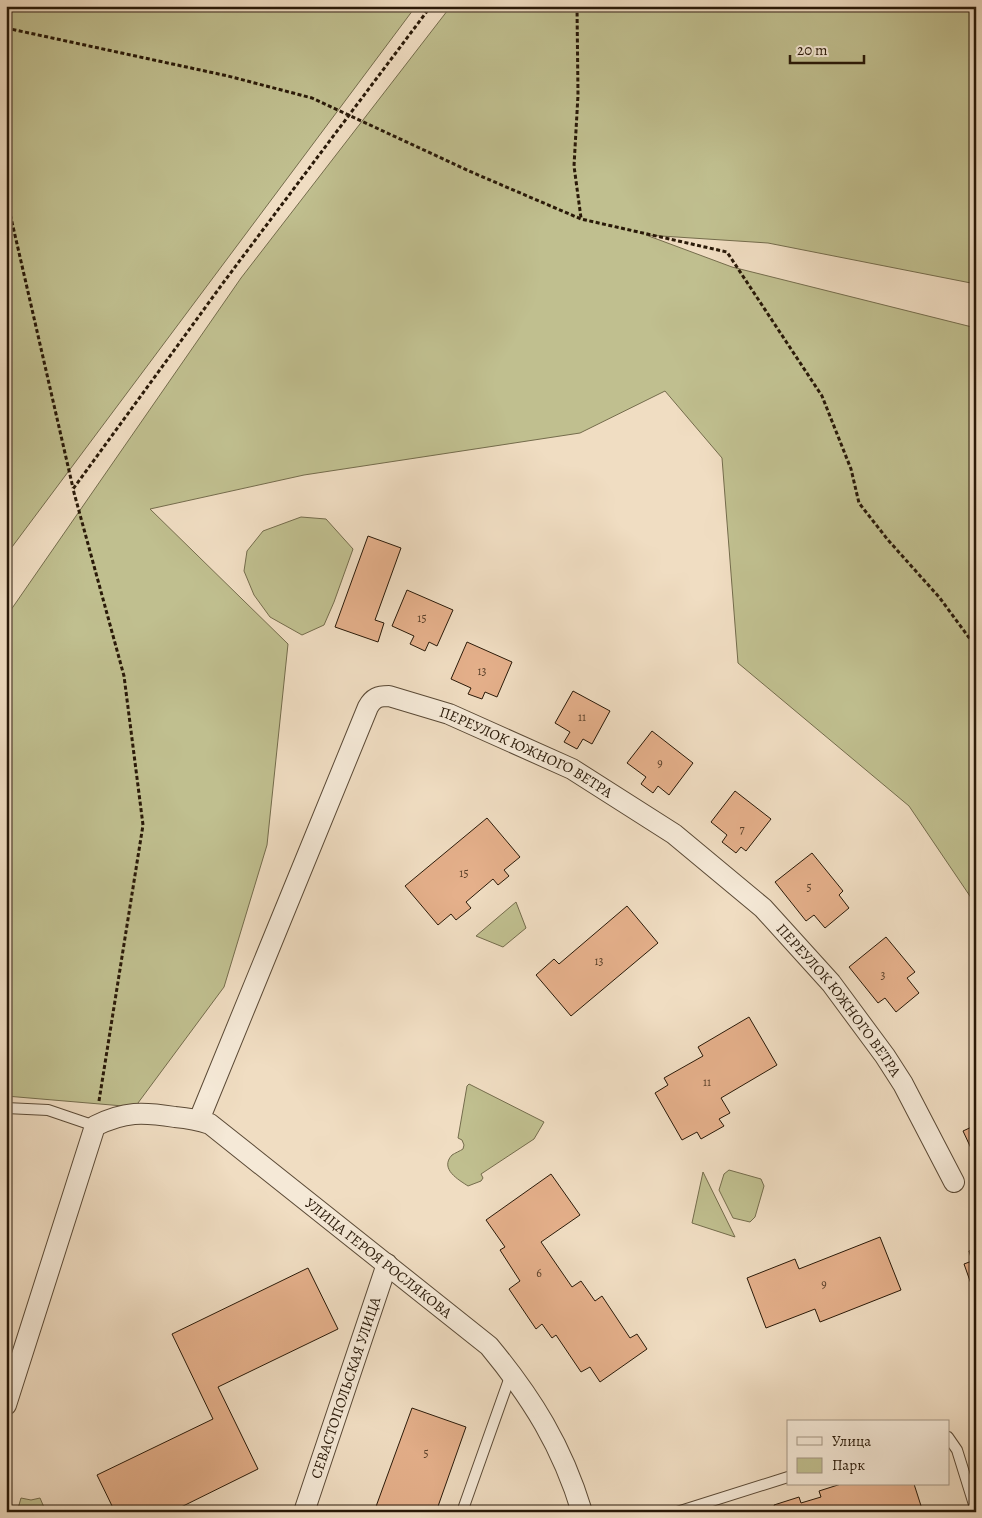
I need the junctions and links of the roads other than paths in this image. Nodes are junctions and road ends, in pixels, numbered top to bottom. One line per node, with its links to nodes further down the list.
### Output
1 (6, 1108): 3 (lane)
2 (199, 1120): 3 (street, УЛИЦА ГЕРОЯ РОСЛЯКОВА); 4 (street, ПЕРЕУЛОК ЮЖНОГО ВЕТРА); 5 (street, УЛИЦА ГЕРОЯ РОСЛЯКОВА)
3 (95, 1126): 7 (street)
4 (954, 1182)
5 (387, 1264): 6 (street, УЛИЦА ГЕРОЯ РОСЛЯКОВА); 11 (street, СЕВАСТОПОЛЬСКАЯ УЛИЦА)
6 (512, 1373): 12 (lane); 13 (street, УЛИЦА ГЕРОЯ РОСЛЯКОВА)
7 (6, 1405)
8 (950, 1440): 10 (lane)
9 (787, 1478): 14 (lane)
10 (976, 1511)
11 (304, 1512)
12 (462, 1512)
13 (582, 1512)
14 (678, 1512)

